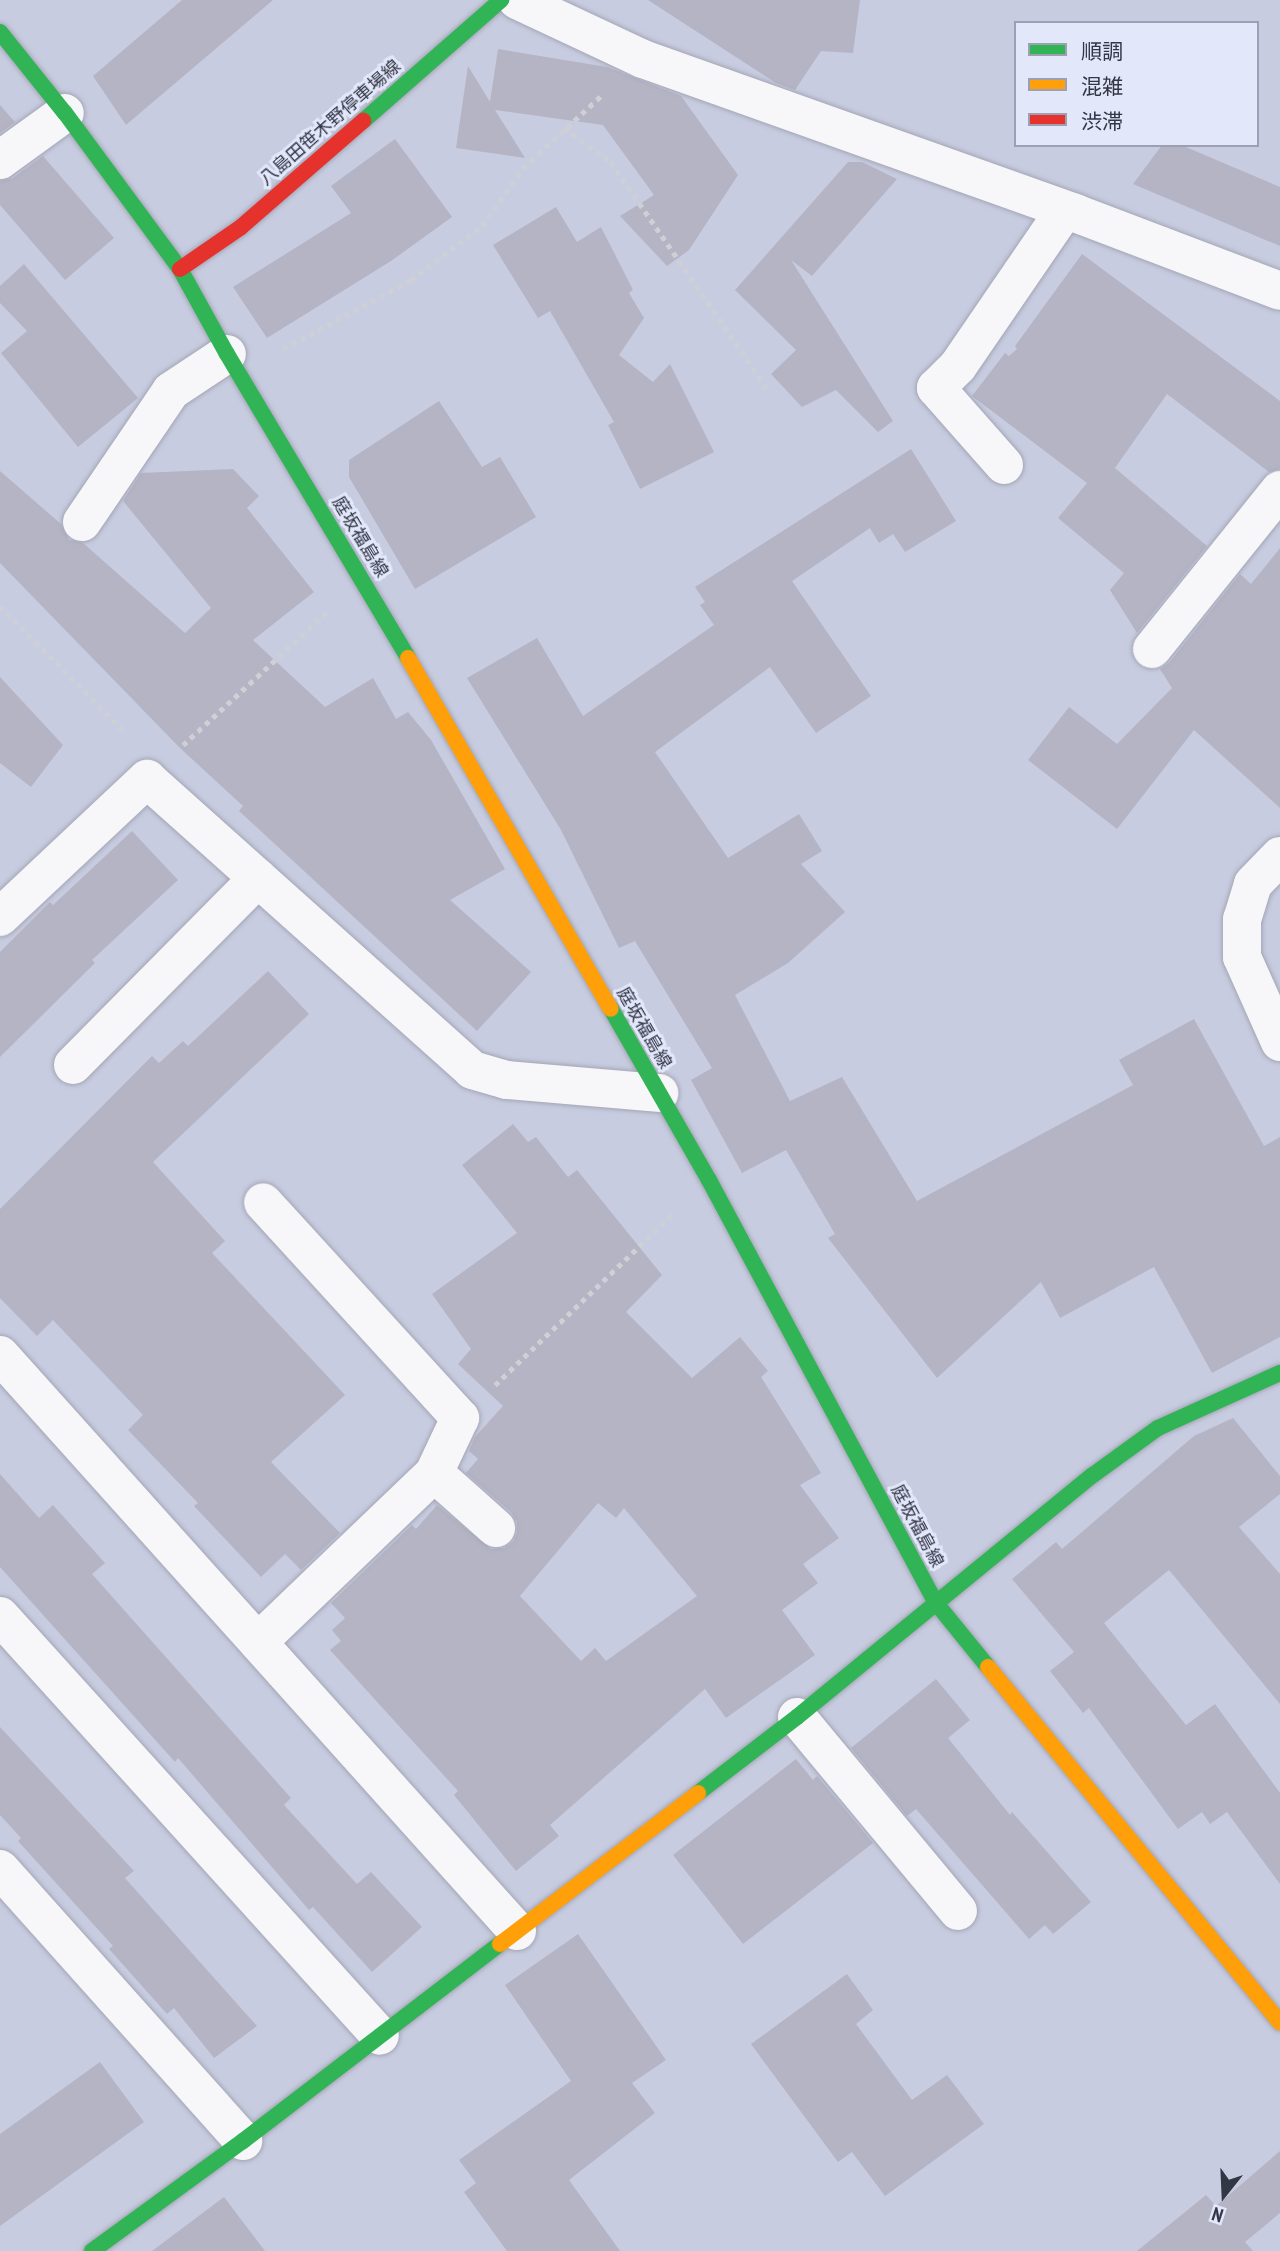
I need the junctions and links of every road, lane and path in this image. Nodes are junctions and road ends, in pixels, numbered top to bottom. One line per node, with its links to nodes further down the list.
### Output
1 (501, 0): 9 (main road, 八島田笹木野停車場線)
2 (517, 0): 4 (street)
3 (0, 32): 5 (main road, 庭坂福島線)
4 (643, 59): 6 (path); 8 (street)
5 (65, 113): 7 (street); 9 (main road, 庭坂福島線)
6 (564, 128): 11 (path); 12 (path)
7 (0, 160)
8 (1065, 210): 10 (street); 13 (street)
9 (180, 270): 11 (main road, 庭坂福島線)
10 (1280, 291)
11 (232, 362): 15 (street); 16 (main road, 庭坂福島線)
12 (768, 390)
13 (1004, 465)
14 (1280, 490): 18 (street)
15 (82, 522)
16 (363, 579): 19 (path); 25 (main road, 庭坂福島線)
17 (0, 606): 19 (path)
18 (1152, 649)
19 (153, 773): 21 (street); 22 (street)
20 (1280, 856): 23 (street)
21 (258, 878): 24 (street); 25 (street)
22 (0, 917)
23 (1280, 1042)
24 (73, 1065)
25 (659, 1093): 26 (main road, 庭坂福島線)
26 (709, 1180): 30 (path); 33 (main road, 庭坂福島線)
27 (263, 1202): 30 (street)
28 (0, 1355): 35 (street)
29 (1280, 1373): 33 (main road)
30 (460, 1418): 31 (street)
31 (434, 1472): 32 (street); 35 (street)
32 (496, 1528)
33 (936, 1603): 36 (main road); 40 (main road, 庭坂福島線)
34 (0, 1616): 41 (street)
35 (258, 1642): 39 (street)
36 (797, 1717): 38 (street); 39 (main road)
37 (0, 1869): 42 (street)
38 (958, 1911)
39 (517, 1931): 41 (main road)
40 (1280, 2022)
41 (380, 2036): 42 (main road)
42 (243, 2141): 43 (main road)
43 (92, 2251)

